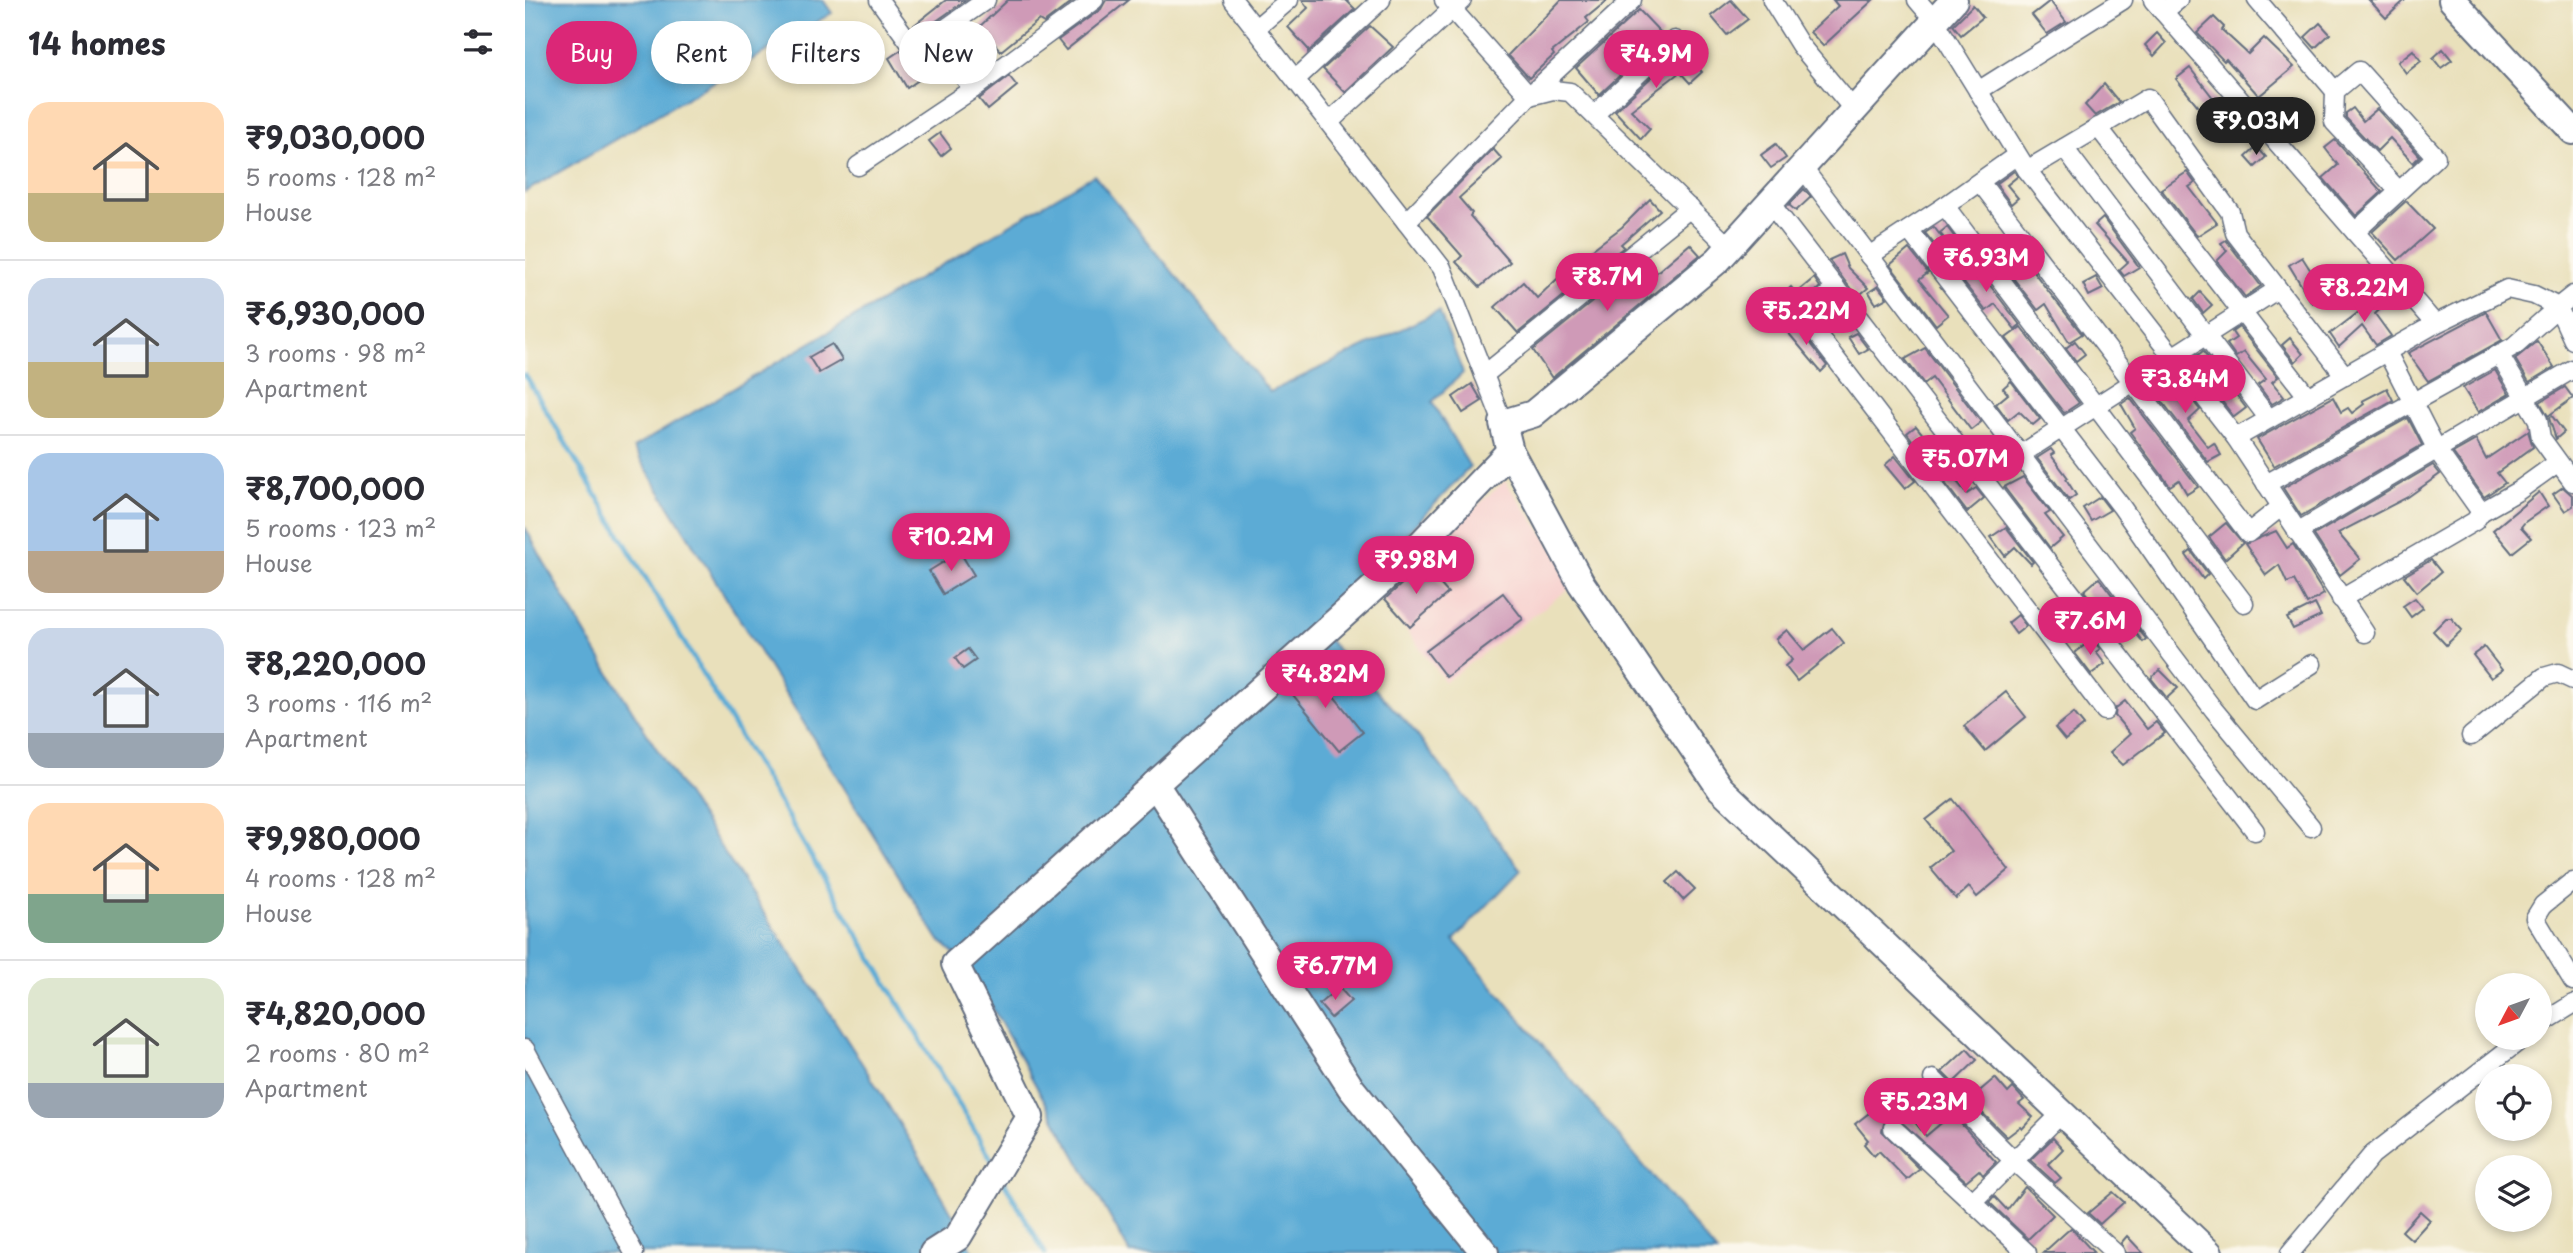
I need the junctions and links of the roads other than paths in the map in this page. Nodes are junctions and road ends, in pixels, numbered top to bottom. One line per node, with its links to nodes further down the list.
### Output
1 (986, 0): 17 (street)
2 (1094, 0): 24 (street)
3 (1233, 0): 20 (street)
4 (1289, 0): 20 (street)
5 (1381, 0): 22 (street)
6 (1632, 0): 27 (street)
7 (1772, 0): 28 (street)
8 (1917, 0): 18 (street)
9 (1954, 0): 18 (street)
10 (2123, 0): 25 (street)
11 (2178, 0): 16 (street)
12 (2257, 0): 26 (street)
13 (2452, 0): 32 (street)
14 (884, 2): 19 (street)
15 (1452, 3): 27 (street); 30 (street)
16 (2158, 6): 44 (street)
17 (957, 21)
18 (1935, 21): 25 (street); 28 (street)
19 (899, 25)
20 (1256, 28): 22 (street)
21 (1675, 40): 29 (street)
22 (1296, 79): 30 (street)
23 (969, 84): 24 (street)
24 (973, 89): 35 (street)
25 (1978, 91): 34 (street)
26 (2335, 91): 38 (street); 38 (street)
27 (1529, 96): 29 (street); 42 (street)
28 (1854, 110): 36 (street)
29 (1594, 115): 41 (street)
30 (1329, 122): 42 (street)
31 (2098, 127): 33 (street); 48 (street); 51 (street)
32 (2573, 131)
33 (2064, 148): 34 (street); 53 (street)
34 (2022, 162): 37 (street); 57 (street)
35 (858, 166)
36 (1802, 167): 39 (street); 46 (street)
37 (1980, 182): 40 (street); 61 (street)
38 (2399, 191): 44 (street)
39 (1770, 202): 45 (street); 47 (street)
40 (1945, 206): 43 (street); 65 (street)
41 (1690, 208): 45 (street); 59 (street)
42 (1406, 222): 59 (street)
43 (1909, 230): 46 (street); 68 (street)
44 (2355, 232): 52 (street)
45 (1729, 247): 67 (street)
46 (1869, 256): 72 (street)
47 (1836, 288): 84 (street); 88 (street)
48 (2278, 289): 51 (street); 60 (street)
49 (2573, 295): 50 (street)
50 (2558, 307): 52 (street); 54 (street); 56 (street)
51 (2243, 310): 53 (street); 63 (street)
52 (2435, 324): 55 (street)
53 (2206, 334): 57 (street); 66 (street)
54 (2573, 340)
55 (2386, 352): 60 (street); 64 (street)
56 (2499, 354): 62 (street); 64 (street)
57 (2170, 356): 61 (street); 69 (street)
58 (2573, 369): 62 (street)
59 (1484, 375): 67 (street)
60 (2345, 376): 63 (street)
61 (2132, 380): 65 (street); 76 (street)
62 (2524, 396): 70 (street); 73 (street)
63 (2308, 397): 66 (street)
64 (2413, 402): 70 (street); 75 (street)
65 (2095, 404): 68 (street); 80 (street)
66 (2269, 419): 69 (street)
67 (1503, 423): 71 (street)
68 (2062, 429): 72 (street); 82 (street)
69 (2236, 438): 75 (street)
70 (2437, 450): 77 (street); 78 (street)
71 (1510, 452): 86 (street); 96 (street)
72 (2020, 455): 87 (street)
73 (2557, 463): 74 (street); 77 (street)
74 (2573, 482)
75 (2266, 484): 76 (street)
76 (2281, 507): 78 (street)
77 (2481, 512): 79 (street)
78 (2297, 532): 79 (street)
79 (2341, 599): 81 (street)
80 (2244, 603)
81 (2365, 633)
82 (2312, 664)
83 (2573, 680): 85 (street)
84 (2105, 711)
85 (2471, 736)
86 (1155, 784): 101 (street); 102 (street)
87 (2311, 827)
88 (2255, 831)
89 (2573, 881): 90 (street)
90 (2573, 981)
91 (2573, 1004): 92 (street)
92 (2552, 1017)
93 (525, 1049): 100 (street)
94 (2507, 1050): 106 (street)
95 (1933, 1079): 98 (street)
96 (2061, 1114): 98 (street); 105 (street)
97 (1893, 1128): 99 (street)
98 (2014, 1161): 99 (street); 104 (street)
99 (1972, 1202): 103 (street)
100 (634, 1253)
101 (933, 1253)
102 (1485, 1253)
103 (2027, 1253)
104 (2115, 1253)
105 (2210, 1253)
106 (2290, 1253)

